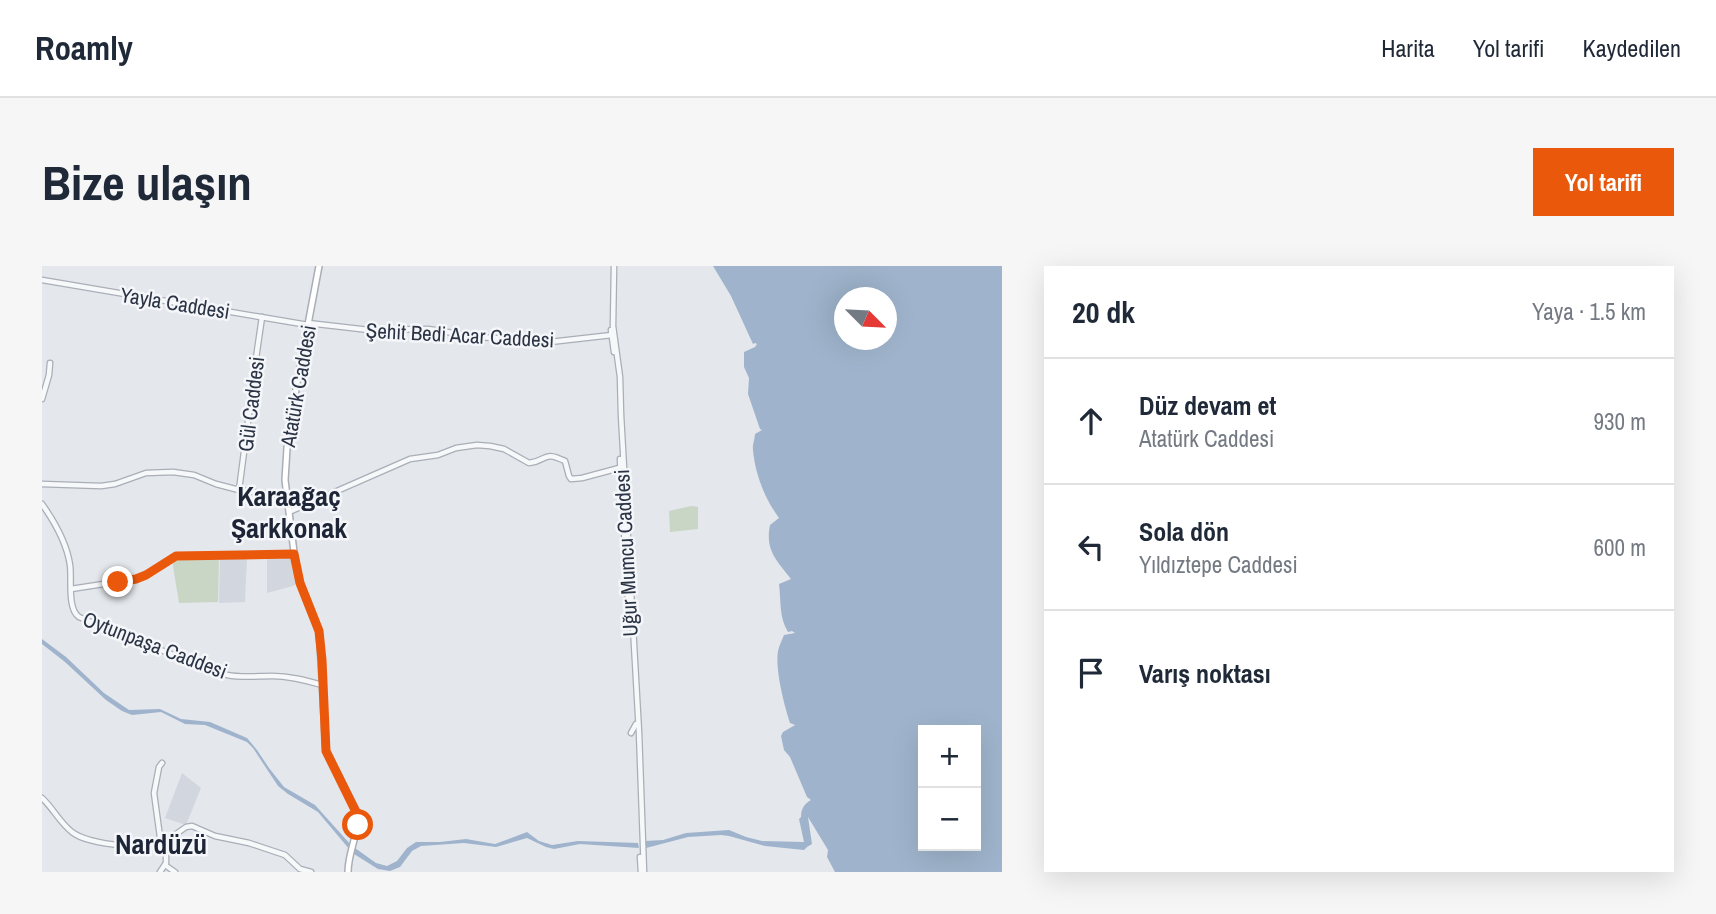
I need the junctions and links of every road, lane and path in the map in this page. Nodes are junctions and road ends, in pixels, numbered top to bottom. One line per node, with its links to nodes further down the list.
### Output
1 (319, 266): 5 (main road, Atatürk Caddesi)
2 (612, 266): 6 (street, Uğur Mumcu Caddesi); 8 (street, Uğur Mumcu Caddesi)
3 (42, 280): 4 (street, Yayla Caddesi)
4 (262, 317): 5 (street, Yayla Caddesi); 12 (street, Gül Caddesi)
5 (308, 324): 6 (street, Şehit Bedi Acar Caddesi); 13 (main road, Atatürk Caddesi)
6 (612, 335): 8 (street, Uğur Mumcu Caddesi)
7 (50, 363): 9 (street)
8 (619, 395): 10 (street, Uğur Mumcu Caddesi)
9 (42, 399)
10 (622, 468): 15 (street); 18 (street, Uğur Mumcu Caddesi)
11 (42, 484): 12 (street)
12 (239, 490): 13 (street)
13 (286, 496): 15 (main road, Atatürk Caddesi)
14 (42, 505): 17 (street)
15 (288, 513): 16 (main road, Atatürk Caddesi)
16 (294, 554): 17 (street); 19 (main road, Atatürk Caddesi)
17 (71, 589): 19 (street, Oytunpaşa Caddesi)
18 (634, 674): 20 (street, Uğur Mumcu Caddesi); 25 (street, Uğur Mumcu Caddesi)
19 (322, 685): 30 (main road, Atatürk Caddesi)
20 (636, 723): 21 (street); 25 (street, Uğur Mumcu Caddesi)
21 (631, 733)
22 (162, 763): 24 (street)
23 (42, 798): 24 (street)
24 (164, 841): 26 (street); 29 (street)
25 (641, 841): 31 (street)
26 (165, 865): 27 (street); 28 (street)
27 (160, 872)
28 (175, 872)
29 (311, 872)
30 (348, 872)
31 (642, 872)

